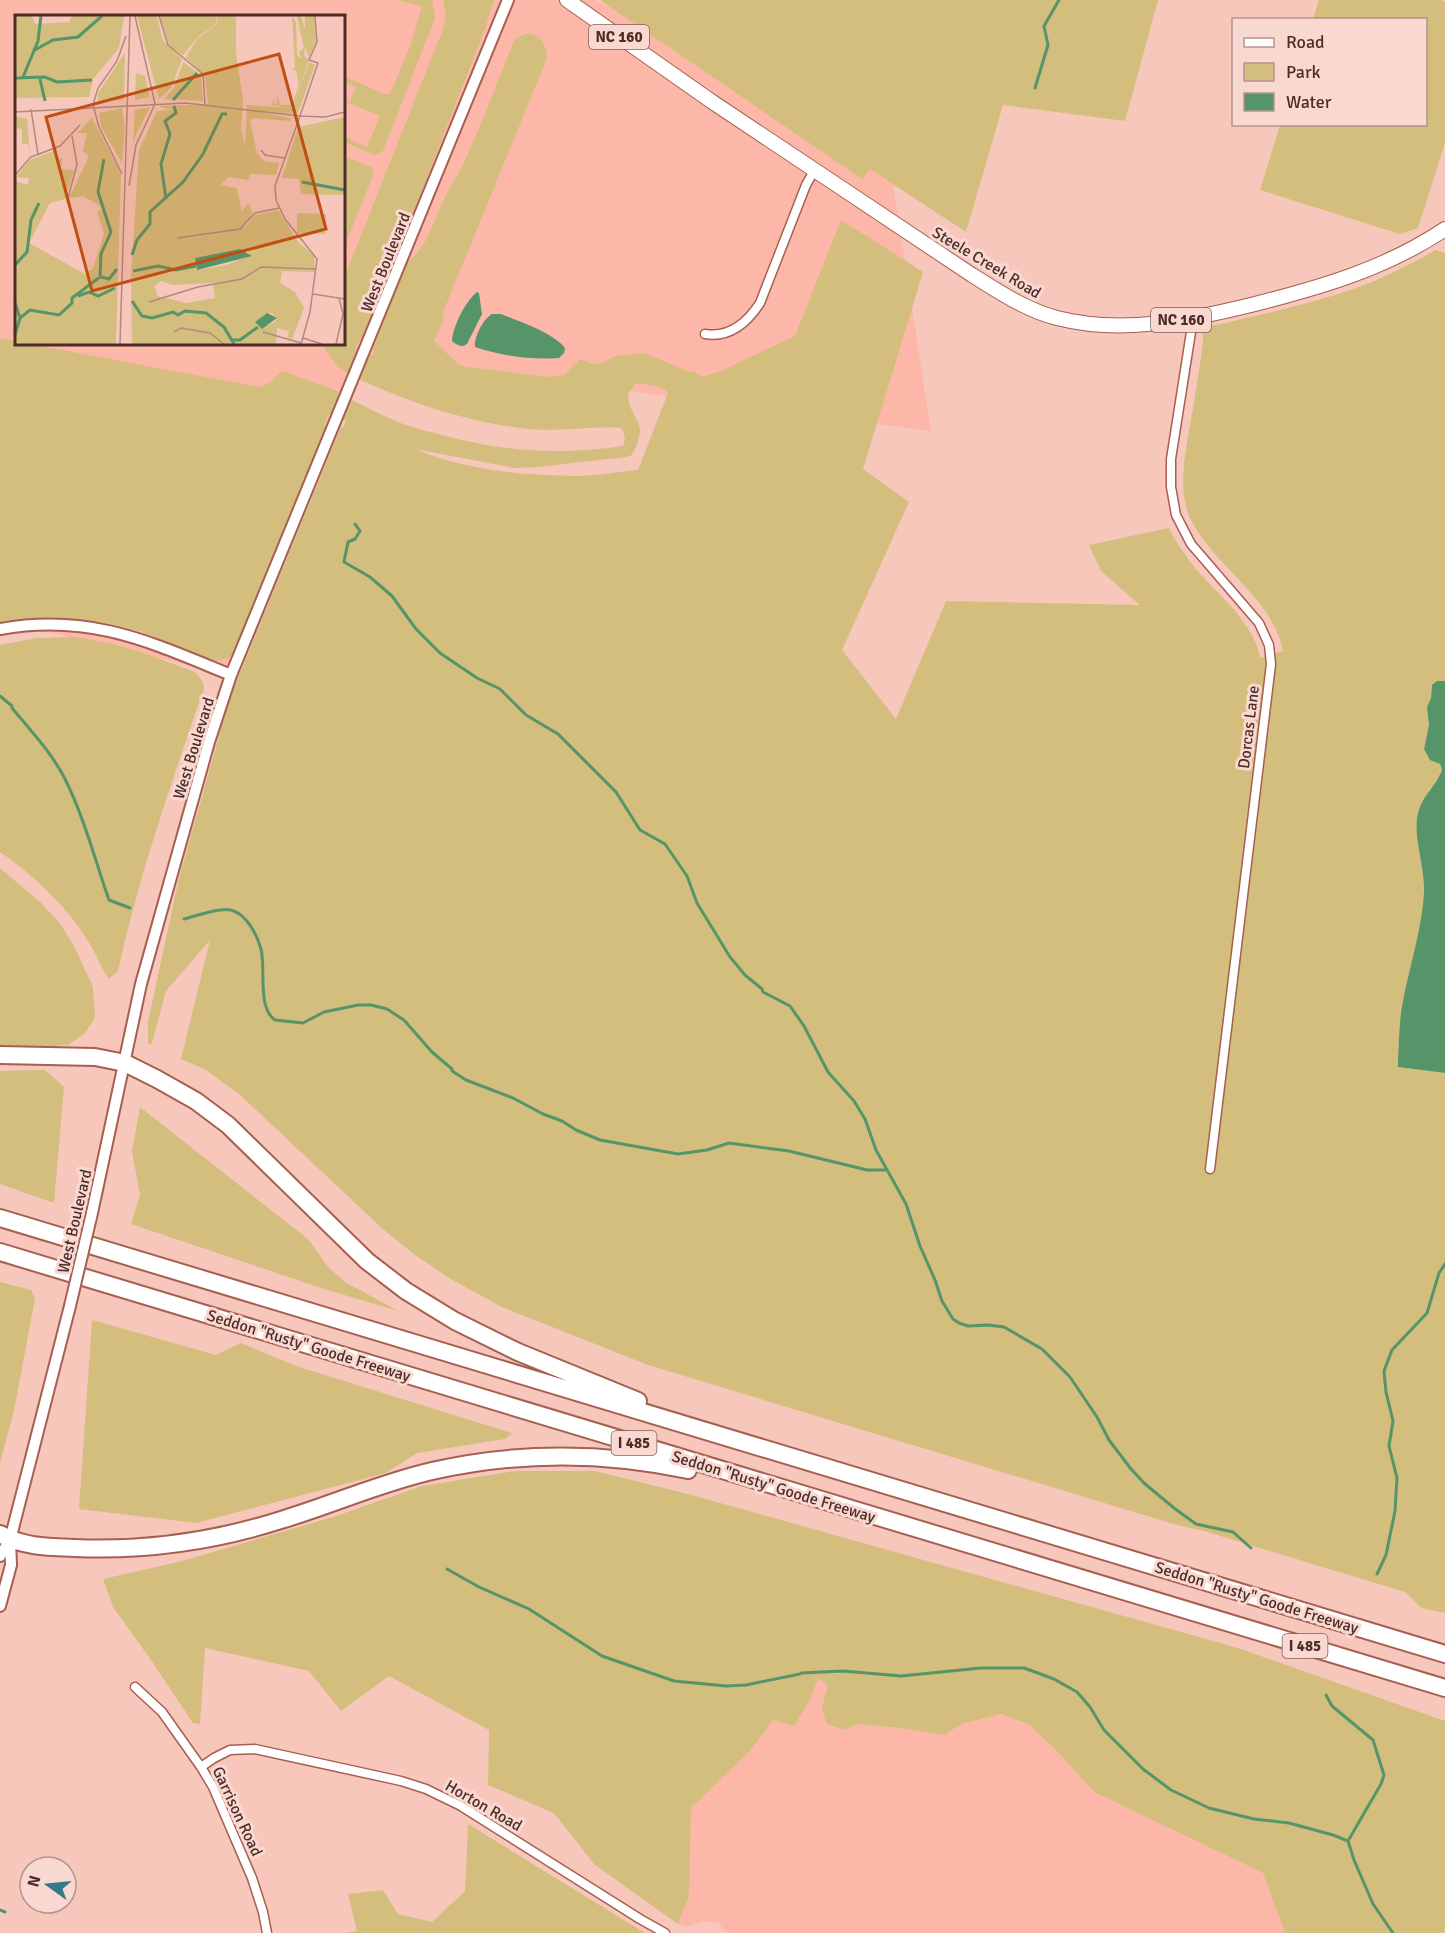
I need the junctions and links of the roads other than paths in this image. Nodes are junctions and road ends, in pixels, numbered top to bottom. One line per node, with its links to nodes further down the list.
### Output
1 (508, 0): 8 (street, West Boulevard)
2 (568, 0): 3 (main road, Steele Creek Road / NC 160)
3 (814, 171): 5 (main road, Steele Creek Road / NC 160); 6 (street)
4 (1445, 229): 5 (main road, Steele Creek Road / NC 160)
5 (1188, 319): 11 (street, Dorcas Lane)
6 (705, 334)
7 (0, 629): 8 (street)
8 (231, 675): 10 (street, West Boulevard)
9 (0, 1055): 10 (highway)
10 (125, 1063): 14 (highway); 16 (street, West Boulevard, bridge)
11 (1210, 1169)
12 (0, 1218): 14 (highway, Seddon "Rusty" Goode Freeway / I 485)
13 (0, 1252): 15 (highway, Seddon "Rusty" Goode Freeway / I 485)
14 (708, 1432): 19 (highway, Seddon "Rusty" Goode Freeway / I 485)
15 (821, 1500): 16 (highway); 21 (highway, Seddon "Rusty" Goode Freeway / I 485)
16 (5, 1537): 17 (street, West Boulevard); 18 (street, West Boulevard)
17 (0, 1556)
18 (0, 1606)
19 (1445, 1654)
20 (135, 1687): 22 (street, Garrison Road)
21 (1445, 1688)
22 (201, 1767): 23 (street, Garrison Road); 24 (street, Horton Road)
23 (267, 1933)
24 (665, 1933)

